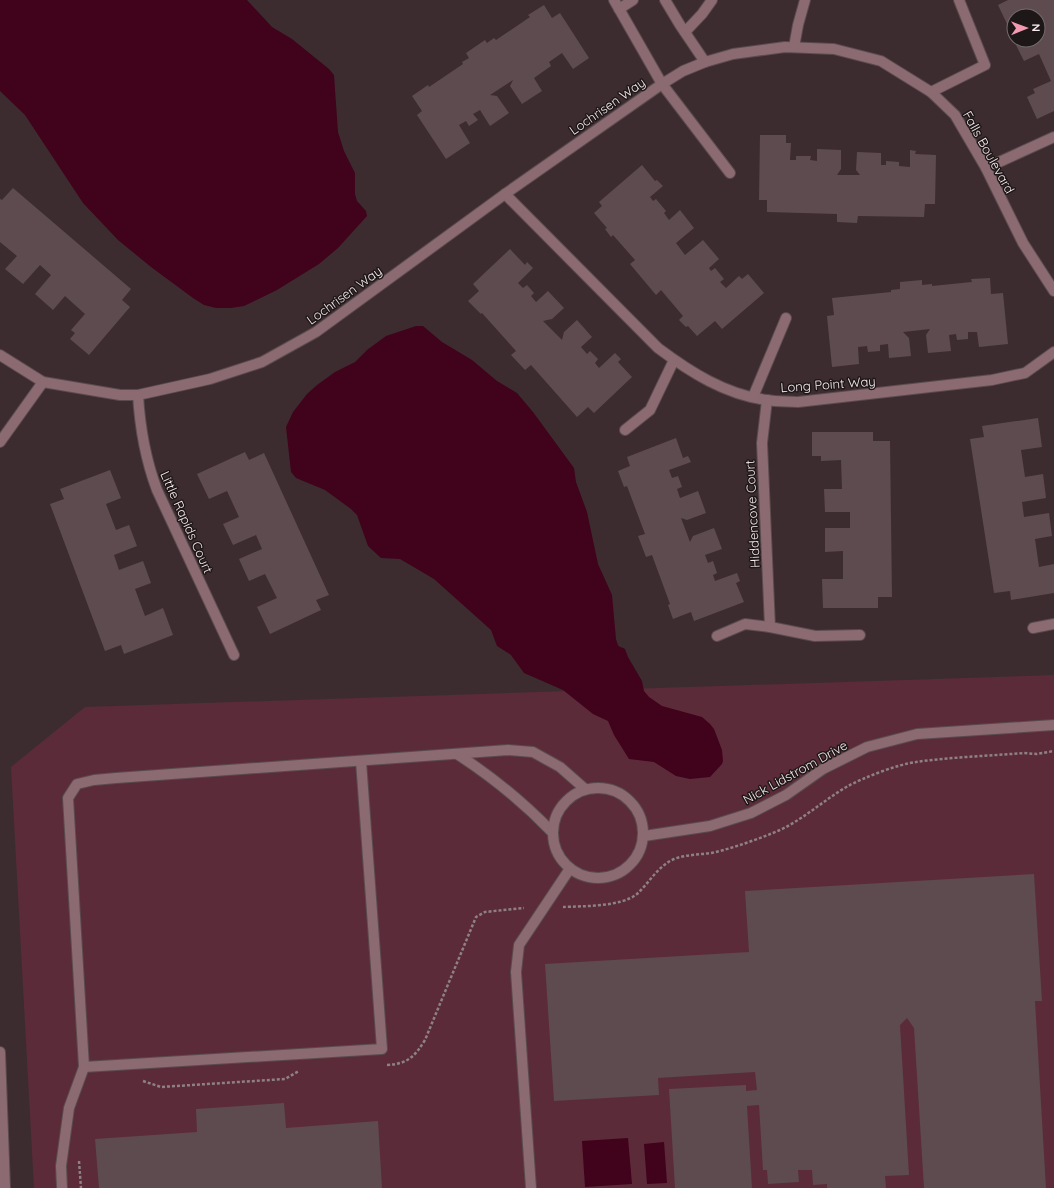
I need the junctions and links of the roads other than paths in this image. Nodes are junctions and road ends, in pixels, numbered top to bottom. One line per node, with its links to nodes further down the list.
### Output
1 (614, 0): 7 (street)
2 (633, 0): 7 (street)
3 (665, 0): 8 (street)
4 (712, 0): 8 (street)
5 (805, 0): 9 (street)
6 (959, 0): 12 (street)
7 (619, 9): 11 (street)
8 (684, 32): 10 (street)
9 (794, 47): 10 (street, Falls Boulevard); 12 (street, Falls Boulevard)
10 (705, 62): 11 (street, Falls Boulevard)
11 (662, 84): 15 (street); 16 (street, Lochrisen Way)
12 (931, 92): 14 (street, Falls Boulevard)
13 (1054, 137): 14 (street)
14 (986, 168): 17 (street, Falls Boulevard)
15 (730, 173)
16 (505, 194): 21 (street, Long Point Way); 23 (street, Lochrisen Way)
17 (1054, 291)
18 (786, 318): 24 (street)
19 (1054, 352): 25 (street, Long Point Way)
20 (0, 355): 22 (street, Lochrisen Way)
21 (674, 360): 24 (street, Long Point Way); 26 (street)
22 (43, 382): 23 (street, Lochrisen Way); 27 (street)
23 (138, 395): 33 (street, Little Rapids Court)
24 (753, 397): 25 (street, Long Point Way)
25 (766, 400): 29 (street, Hiddencove Court)
26 (625, 430)
27 (0, 442)
28 (1054, 624): 30 (street)
29 (770, 626): 31 (street); 32 (street)
30 (1033, 628)
31 (860, 635)
32 (717, 636)
33 (234, 655)
34 (1054, 725): 39 (street, Nick Lidstrom Drive)
35 (457, 754): 36 (street); 37 (street); 38 (street)
36 (361, 761): 42 (street); 42 (street)
37 (585, 789): 38 (street); 39 (street)
38 (552, 832): 40 (street)
39 (644, 836): 40 (street)
40 (569, 870): 45 (street)
41 (0, 1052): 43 (street)
42 (84, 1068): 44 (street)
43 (5, 1188)
44 (62, 1188)
45 (531, 1188)

